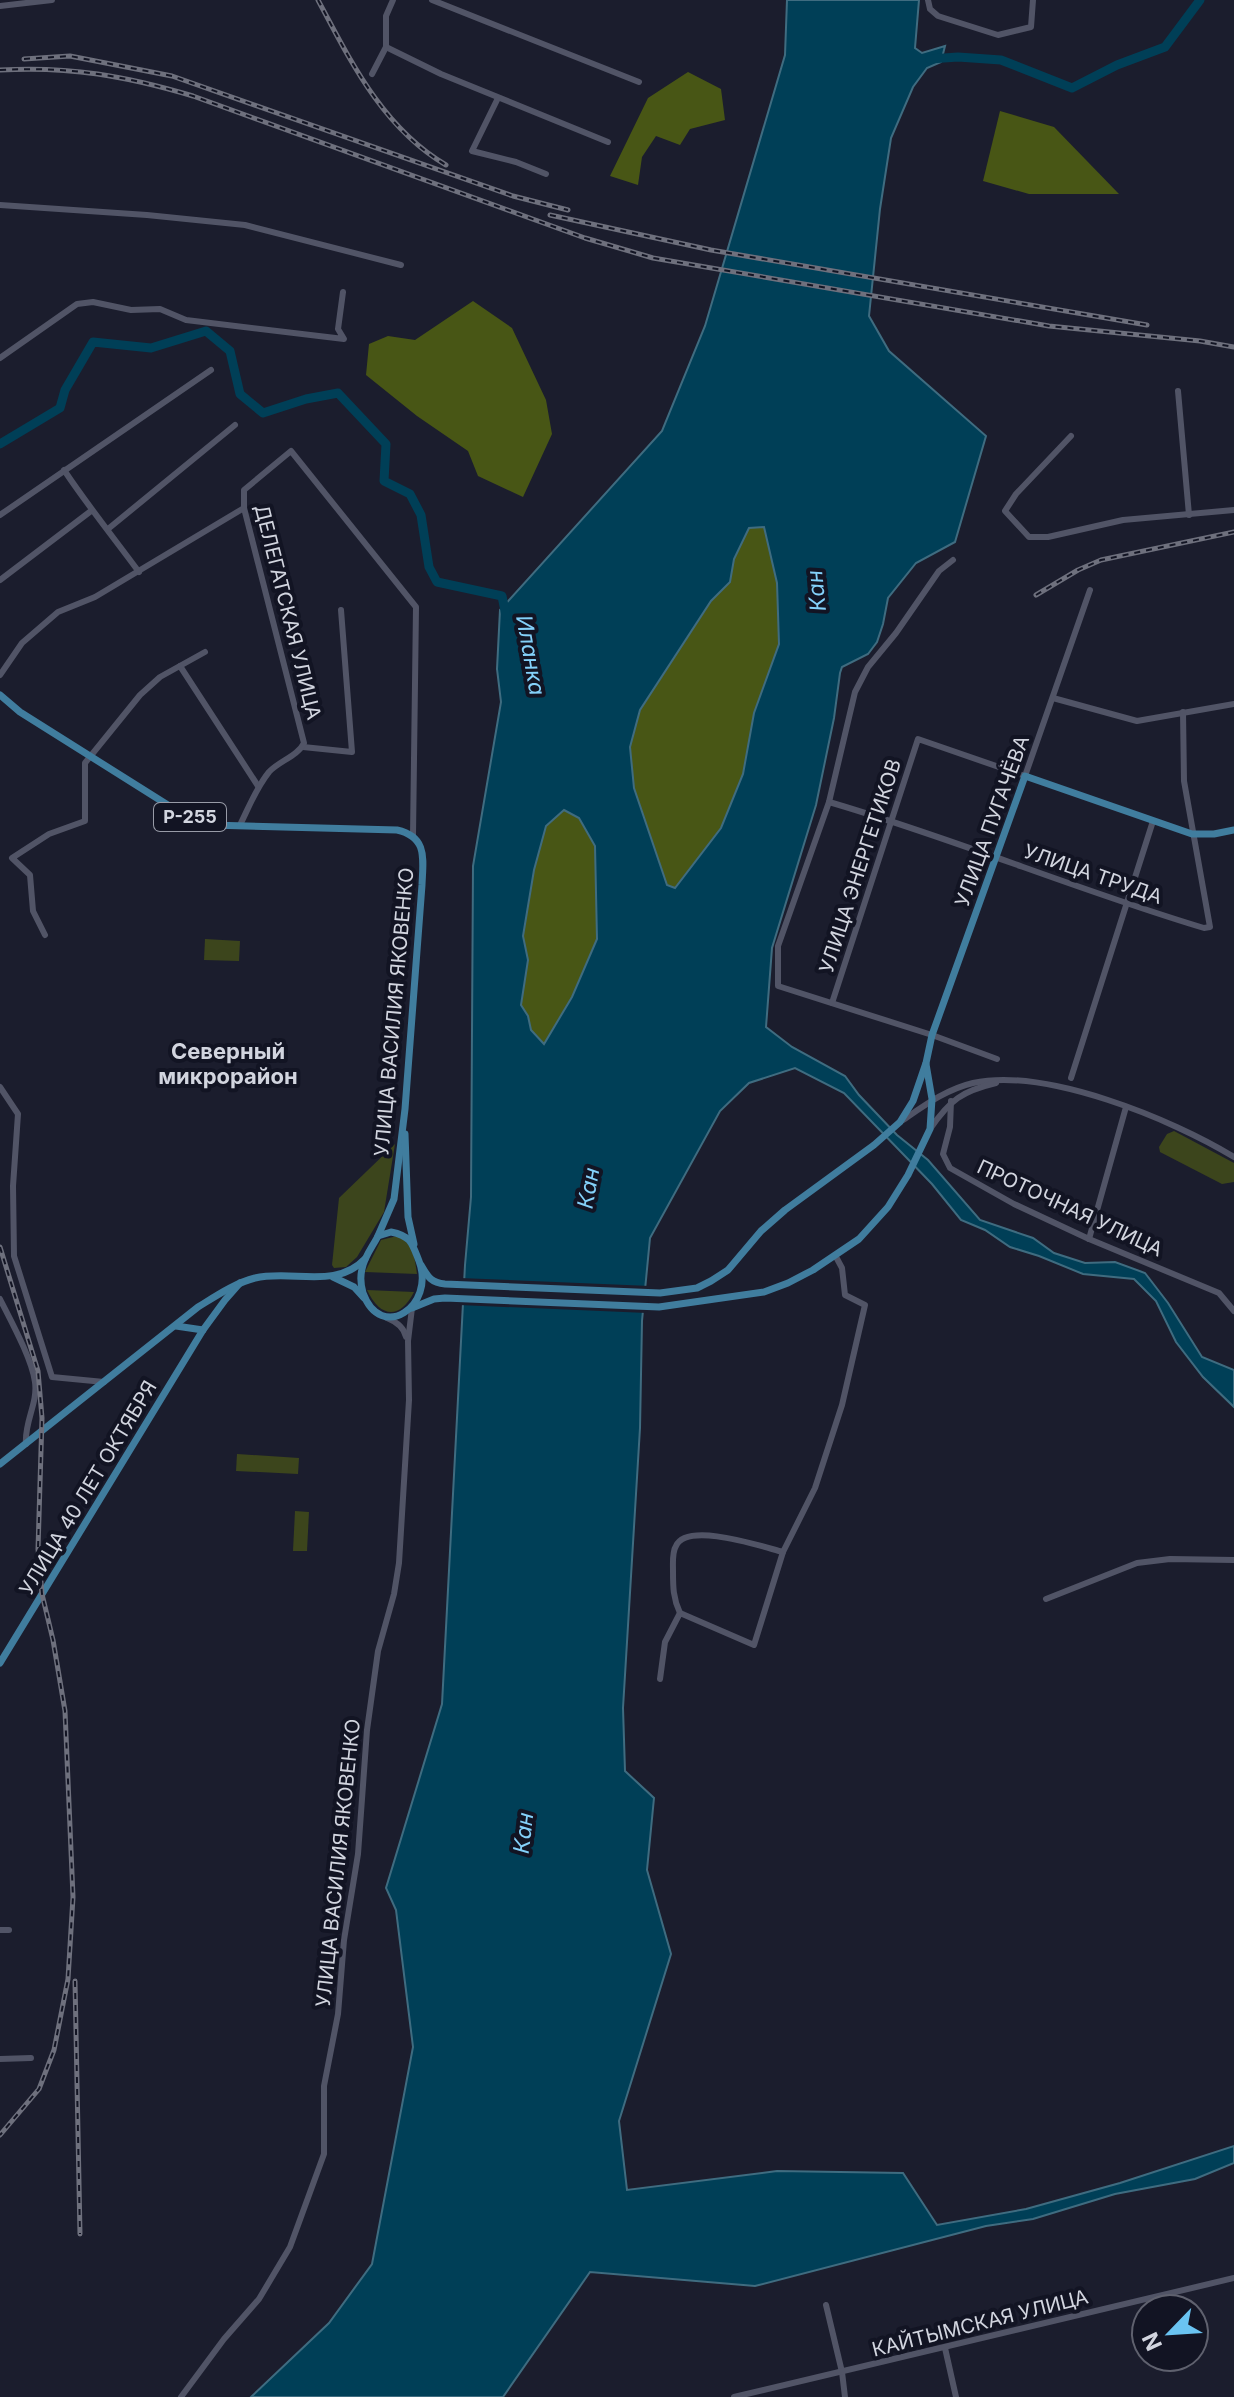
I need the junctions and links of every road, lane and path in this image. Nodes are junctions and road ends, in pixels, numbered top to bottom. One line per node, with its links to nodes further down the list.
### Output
1 (52, 0): 6 (street)
2 (393, 0): 7 (street)
3 (432, 0): 9 (street)
4 (928, 0): 5 (street)
5 (1033, 0)
6 (0, 6)
7 (386, 47): 8 (street); 10 (street)
8 (372, 74)
9 (639, 82)
10 (498, 98): 11 (street); 12 (street)
11 (608, 142)
12 (546, 174)
13 (0, 205): 14 (street)
14 (401, 265)
15 (343, 292): 16 (street)
16 (0, 358)
17 (211, 370): 22 (street)
18 (1178, 391): 27 (street)
19 (235, 425): 28 (street)
20 (1071, 436): 27 (street)
21 (291, 451): 23 (street, ДЕЛЕГАТСКАЯ УЛИЦА); 51 (street, УЛИЦА ВАСИЛИЯ ЯКОВЕНКО)
22 (64, 470): 25 (street); 26 (street)
23 (244, 508): 30 (street); 41 (street, ДЕЛЕГАТСКАЯ УЛИЦА)
24 (1234, 510): 27 (street)
25 (91, 511): 28 (street); 31 (street)
26 (0, 515)
27 (1189, 515)
28 (108, 529): 30 (street)
29 (953, 560): 45 (street)
30 (139, 572): 36 (street)
31 (0, 580)
32 (1090, 590): 38 (street, УЛИЦА ПУГАЧЁВА)
33 (341, 610): 41 (street)
34 (205, 652): 35 (street)
35 (180, 666): 42 (street); 44 (street)
36 (0, 675)
37 (0, 695): 42 (main road, Р-255)
38 (1053, 698): 40 (street); 43 (street, УЛИЦА ПУГАЧЁВА)
39 (1234, 704): 40 (street)
40 (1183, 712): 50 (street)
41 (303, 747): 44 (street, ДЕЛЕГАТСКАЯ УЛИЦА)
42 (90, 756): 48 (main road, Р-255); 54 (street)
43 (1025, 776): 46 (street, УЛИЦА ЭНЕРГЕТИКОВ); 47 (main road); 52 (main road, УЛИЦА ПУГАЧЁВА)
44 (258, 786): 48 (street, ДЕЛЕГАТСКАЯ УЛИЦА)
45 (829, 802): 46 (street, УЛИЦА ТРУДА); 55 (street)
46 (892, 820): 52 (street, УЛИЦА ТРУДА); 55 (street, УЛИЦА ЭНЕРГЕТИКОВ)
47 (1153, 821): 50 (main road); 53 (street)
48 (240, 825): 51 (main road, Р-255)
49 (1234, 830): 50 (main road)
50 (1192, 834): 53 (street, УЛИЦА ТРУДА)
51 (413, 836): 65 (main road, УЛИЦА ВАСИЛИЯ ЯКОВЕНКО)
52 (996, 857): 53 (street, УЛИЦА ТРУДА); 56 (main road, УЛИЦА ПУГАЧЁВА)
53 (1126, 903): 59 (street)
54 (45, 935)
55 (832, 1003): 56 (street)
56 (932, 1035): 57 (street); 58 (main road, УЛИЦА ПУГАЧЁВА)
57 (997, 1059)
58 (926, 1063): 62 (main road); 66 (main road)
59 (1071, 1078)
60 (1011, 1079): 62 (street); 63 (street); 64 (street)
61 (0, 1087): 85 (street)
62 (932, 1099): 66 (street); 67 (main road)
63 (951, 1101): 67 (street); 70 (street, ПРОТОЧНАЯ УЛИЦА)
64 (1126, 1107): 68 (street); 70 (street)
65 (405, 1109): 69 (main road, УЛИЦА ВАСИЛИЯ ЯКОВЕНКО); 71 (main road)
66 (900, 1122): 74 (main road)
67 (930, 1129): 72 (main road)
68 (1234, 1157)
69 (378, 1236): 71 (main road); 73 (main road)
70 (1089, 1239): 80 (street, ПРОТОЧНАЯ УЛИЦА)
71 (416, 1254): 74 (main road)
72 (835, 1255): 79 (main road); 88 (street)
73 (365, 1259): 75 (main road); 77 (main road)
74 (421, 1265): 79 (main road)
75 (333, 1277): 76 (main road); 77 (main road)
76 (240, 1283): 82 (main road); 83 (main road, УЛИЦА 40 ЛЕТ ОКТЯБРЯ)
77 (365, 1298): 81 (main road)
78 (0, 1299): 86 (street)
79 (412, 1308): 81 (main road); 84 (street, УЛИЦА ВАСИЛИЯ ЯКОВЕНКО)
80 (1234, 1311)
81 (384, 1316): 84 (street)
82 (174, 1326): 83 (main road); 85 (main road)
83 (203, 1330): 92 (main road, УЛИЦА 40 ЛЕТ ОКТЯБРЯ)
84 (408, 1341): 103 (street, УЛИЦА ВАСИЛИЯ ЯКОВЕНКО)
85 (104, 1382): 86 (main road)
86 (26, 1444): 87 (main road)
87 (0, 1464)
88 (783, 1552): 91 (street); 91 (street)
89 (1234, 1560): 90 (street)
90 (1046, 1599)
91 (680, 1613): 93 (street)
92 (0, 1663)
93 (660, 1679)
94 (0, 1930): 95 (street)
95 (9, 1930)
96 (31, 2058): 97 (street)
97 (0, 2059)
98 (1234, 2278): 100 (street, КАЙТЫМСКАЯ УЛИЦА)
99 (826, 2305): 101 (street)
100 (945, 2348): 101 (street, КАЙТЫМСКАЯ УЛИЦА); 106 (street)
101 (842, 2372): 102 (street, КАЙТЫМСКАЯ УЛИЦА); 105 (street)
102 (765, 2393): 104 (street, КАЙТЫМСКАЯ УЛИЦА)
103 (181, 2397)
104 (734, 2397)
105 (845, 2397)
106 (956, 2397)

